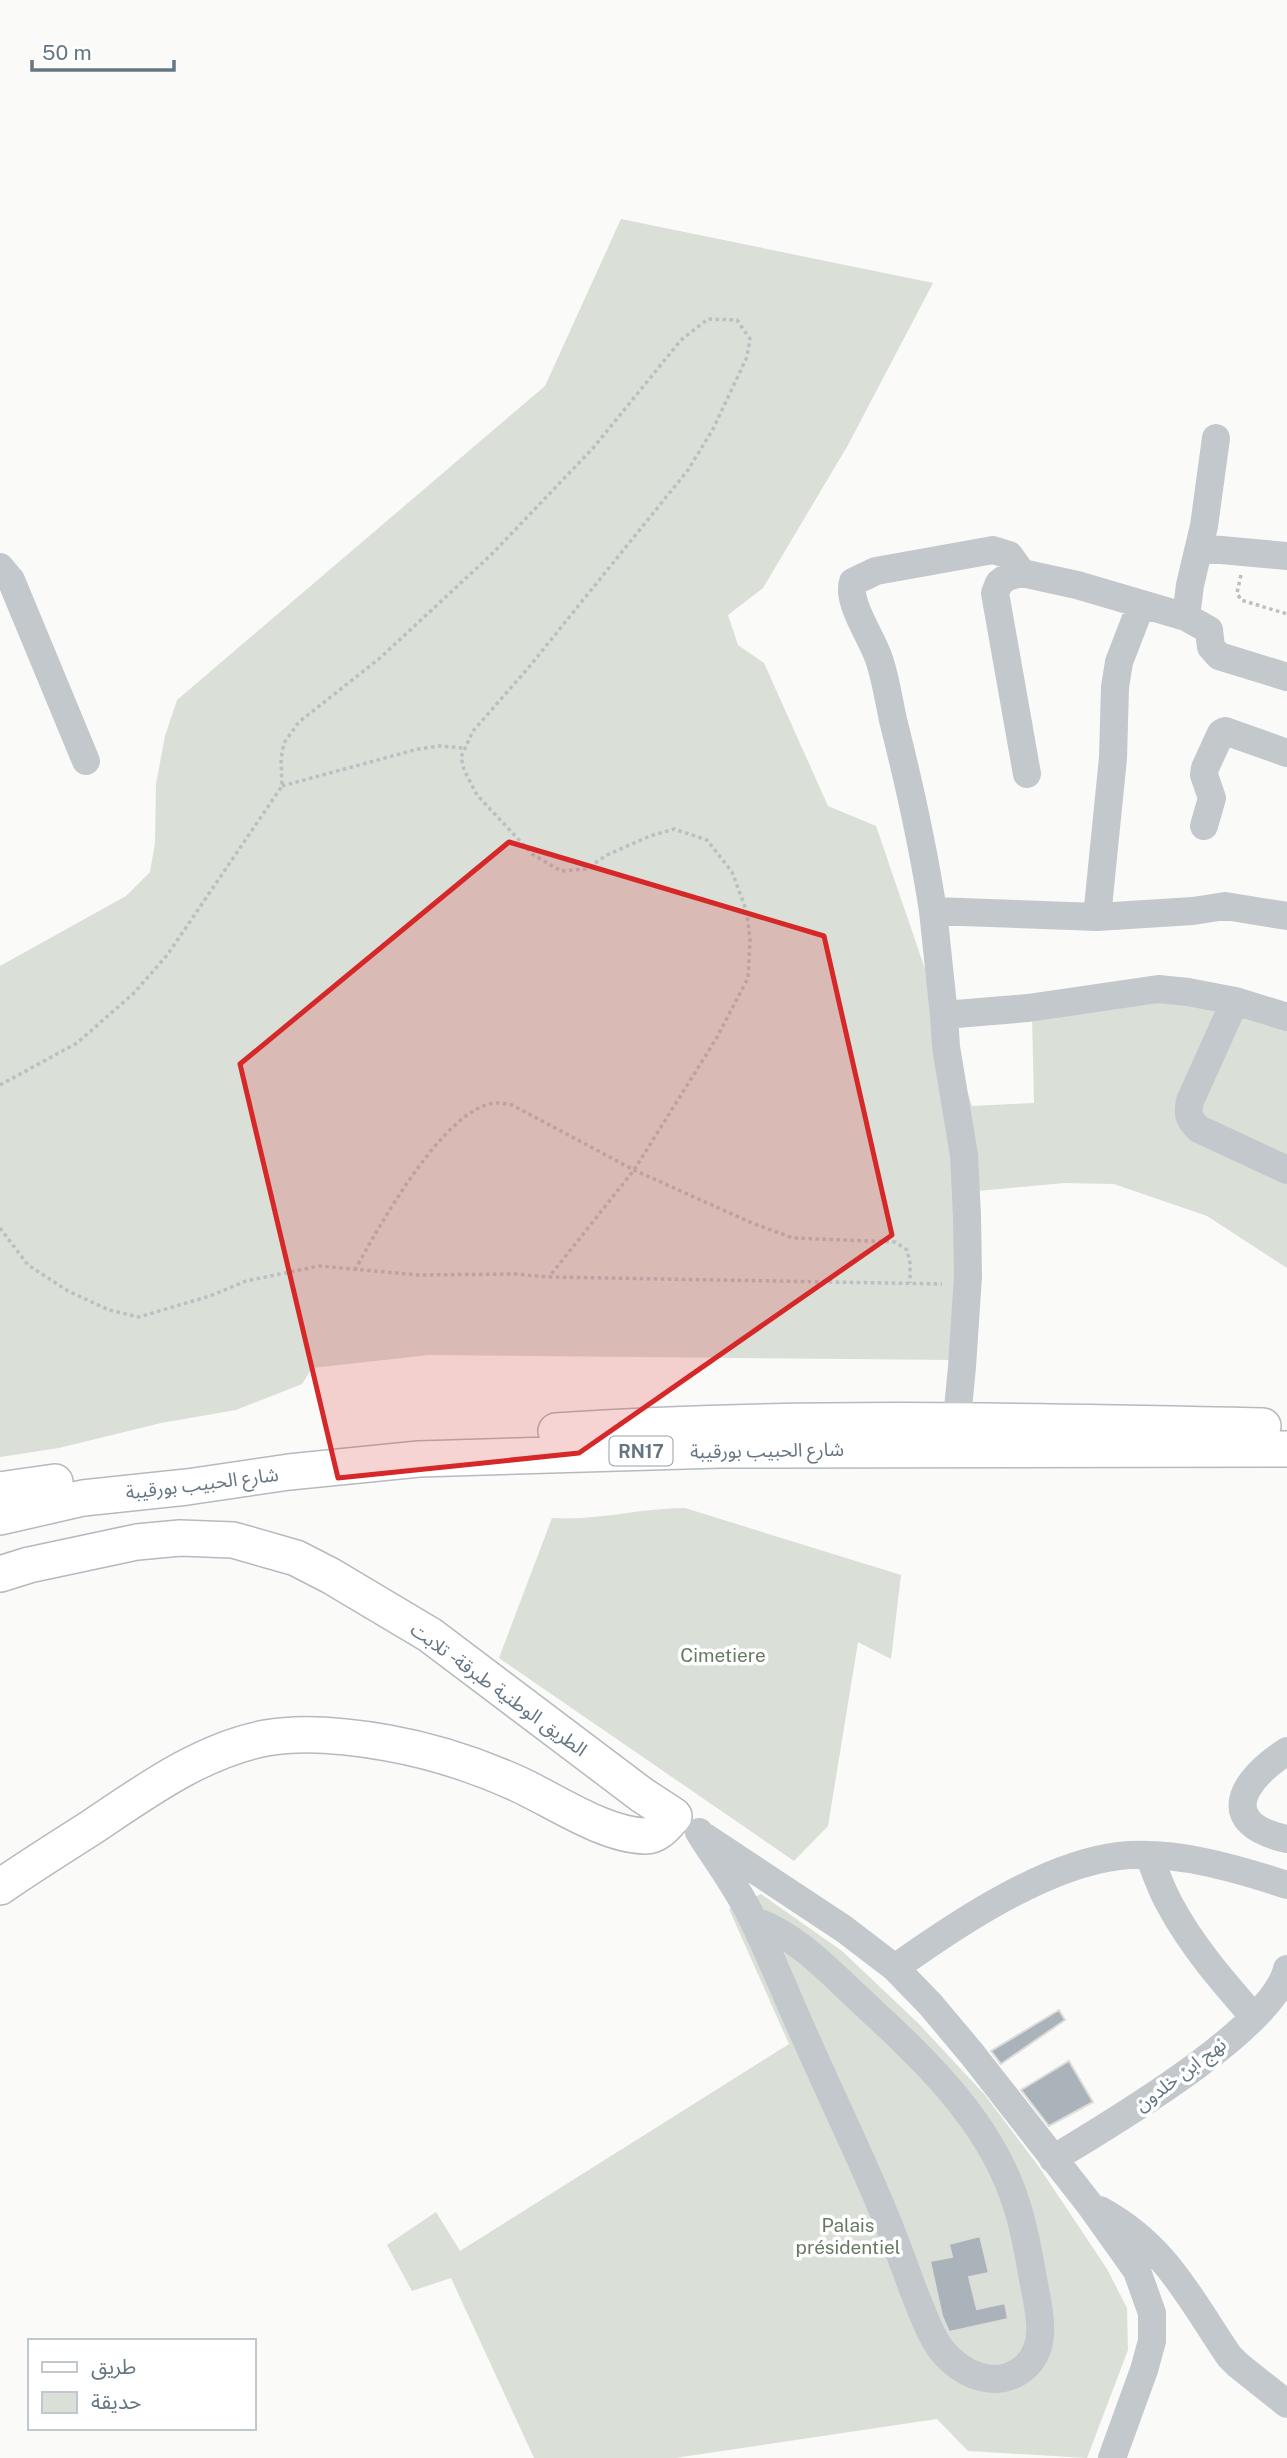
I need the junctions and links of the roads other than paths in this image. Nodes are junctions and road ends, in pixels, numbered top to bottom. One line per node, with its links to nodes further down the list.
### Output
1 (1216, 438): 2 (street)
2 (1199, 548): 3 (street); 7 (street)
3 (1287, 556)
4 (0, 567): 10 (street)
5 (1022, 573): 6 (street); 11 (street); 13 (street)
6 (1141, 605): 7 (street); 15 (street)
7 (1186, 617): 8 (street)
8 (1287, 677)
9 (1287, 753): 12 (street)
10 (86, 761)
11 (1027, 774)
12 (1204, 826)
13 (933, 911): 15 (street); 17 (street)
14 (1287, 916): 15 (street)
15 (1097, 917)
16 (1235, 1001): 17 (street); 18 (street); 19 (street)
17 (944, 1015): 21 (street)
18 (1287, 1017)
19 (1287, 1170)
20 (1287, 1426): 21 (main road, شارع الحبيب بورقيبة / RN17)
21 (955, 1435): 22 (main road, شارع الحبيب بورقيبة / RN17); 23 (main road, شارع الحبيب بورقيبة / RN17); 24 (main road, شارع الحبيب بورقيبة / RN17)
22 (1287, 1448)
23 (0, 1490)
24 (0, 1517)
25 (10, 1565): 27 (main road, الطريق الوطنية طبرقة - تلابت)
26 (1287, 1751): 30 (street)
27 (642, 1795): 28 (main road); 29 (main road, الطريق الوطنية طبرقة - تلابت)
28 (593, 1823): 29 (main road); 33 (main road)
29 (686, 1824): 34 (street); 35 (street)
30 (1287, 1839)
31 (1149, 1855): 32 (street); 35 (street); 37 (street)
32 (1287, 1885)
33 (0, 1887)
34 (753, 1920): 34 (street)
35 (895, 1968): 38 (street)
36 (1286, 1974): 37 (street, نهج ابن خلدون)
37 (1254, 2017): 38 (street, نهج ابن خلدون)
38 (1053, 2159): 39 (street)
39 (1090, 2205): 40 (street); 41 (street)
40 (1287, 2404)
41 (1112, 2458)

